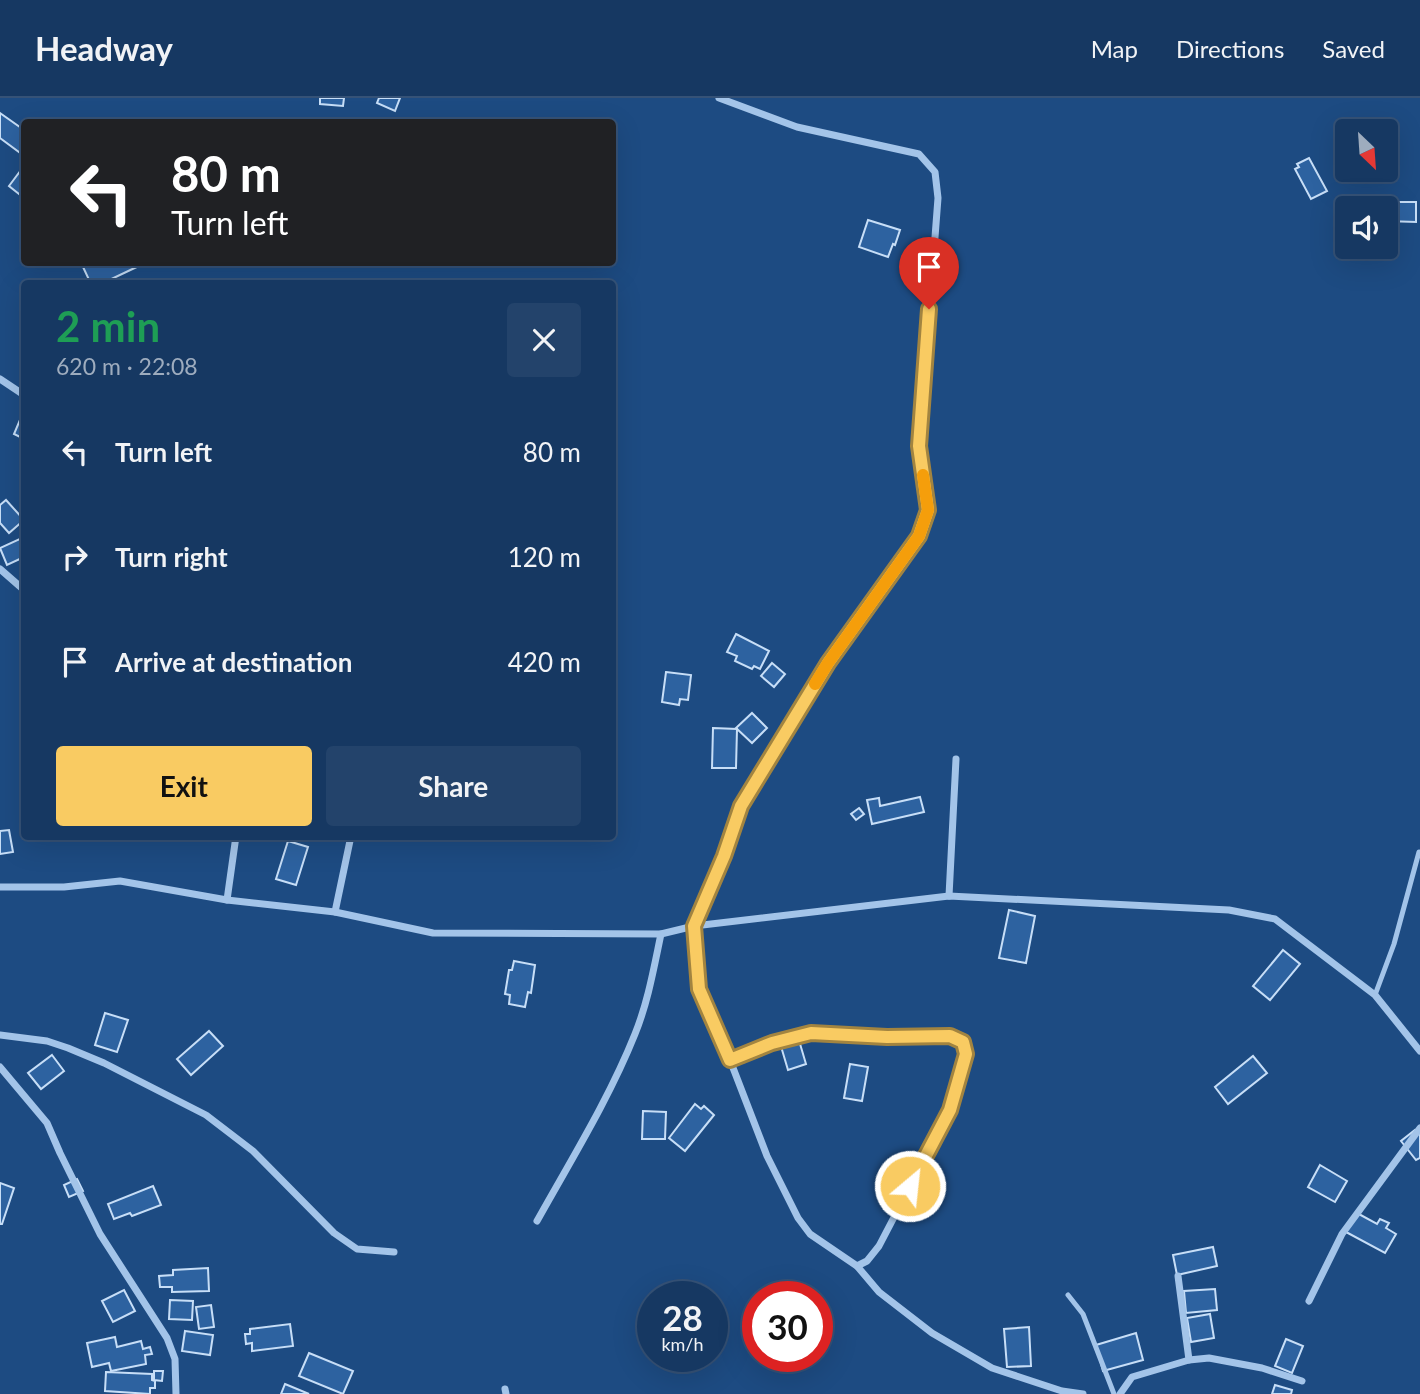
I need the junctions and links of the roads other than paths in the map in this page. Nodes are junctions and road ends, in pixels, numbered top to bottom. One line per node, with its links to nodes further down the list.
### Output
1 (719, 98): 14 (street)
2 (0, 379): 3 (street)
3 (21, 392)
4 (0, 569): 5 (street)
5 (21, 587)
6 (956, 759): 11 (street)
7 (235, 840): 12 (street)
8 (350, 840): 13 (street)
9 (1419, 852): 16 (lane)
10 (0, 887): 12 (street)
11 (949, 896): 14 (street); 16 (street)
12 (227, 900): 13 (street)
13 (335, 912): 15 (street)
14 (694, 926): 15 (street); 19 (street)
15 (661, 934): 22 (street)
16 (1375, 995): 18 (street)
17 (0, 1035): 23 (street)
18 (1420, 1051)
19 (730, 1060): 24 (street); 24 (street)
20 (0, 1067): 30 (street)
21 (1420, 1128): 27 (street)
22 (537, 1221)
23 (394, 1252)
24 (858, 1266): 31 (street)
25 (1178, 1276): 28 (street)
26 (1068, 1295): 32 (lane)
27 (1309, 1301)
28 (1189, 1360): 29 (street); 33 (street)
29 (1302, 1381)
30 (176, 1394)
31 (1083, 1394)
32 (1114, 1394)
33 (1120, 1394)

